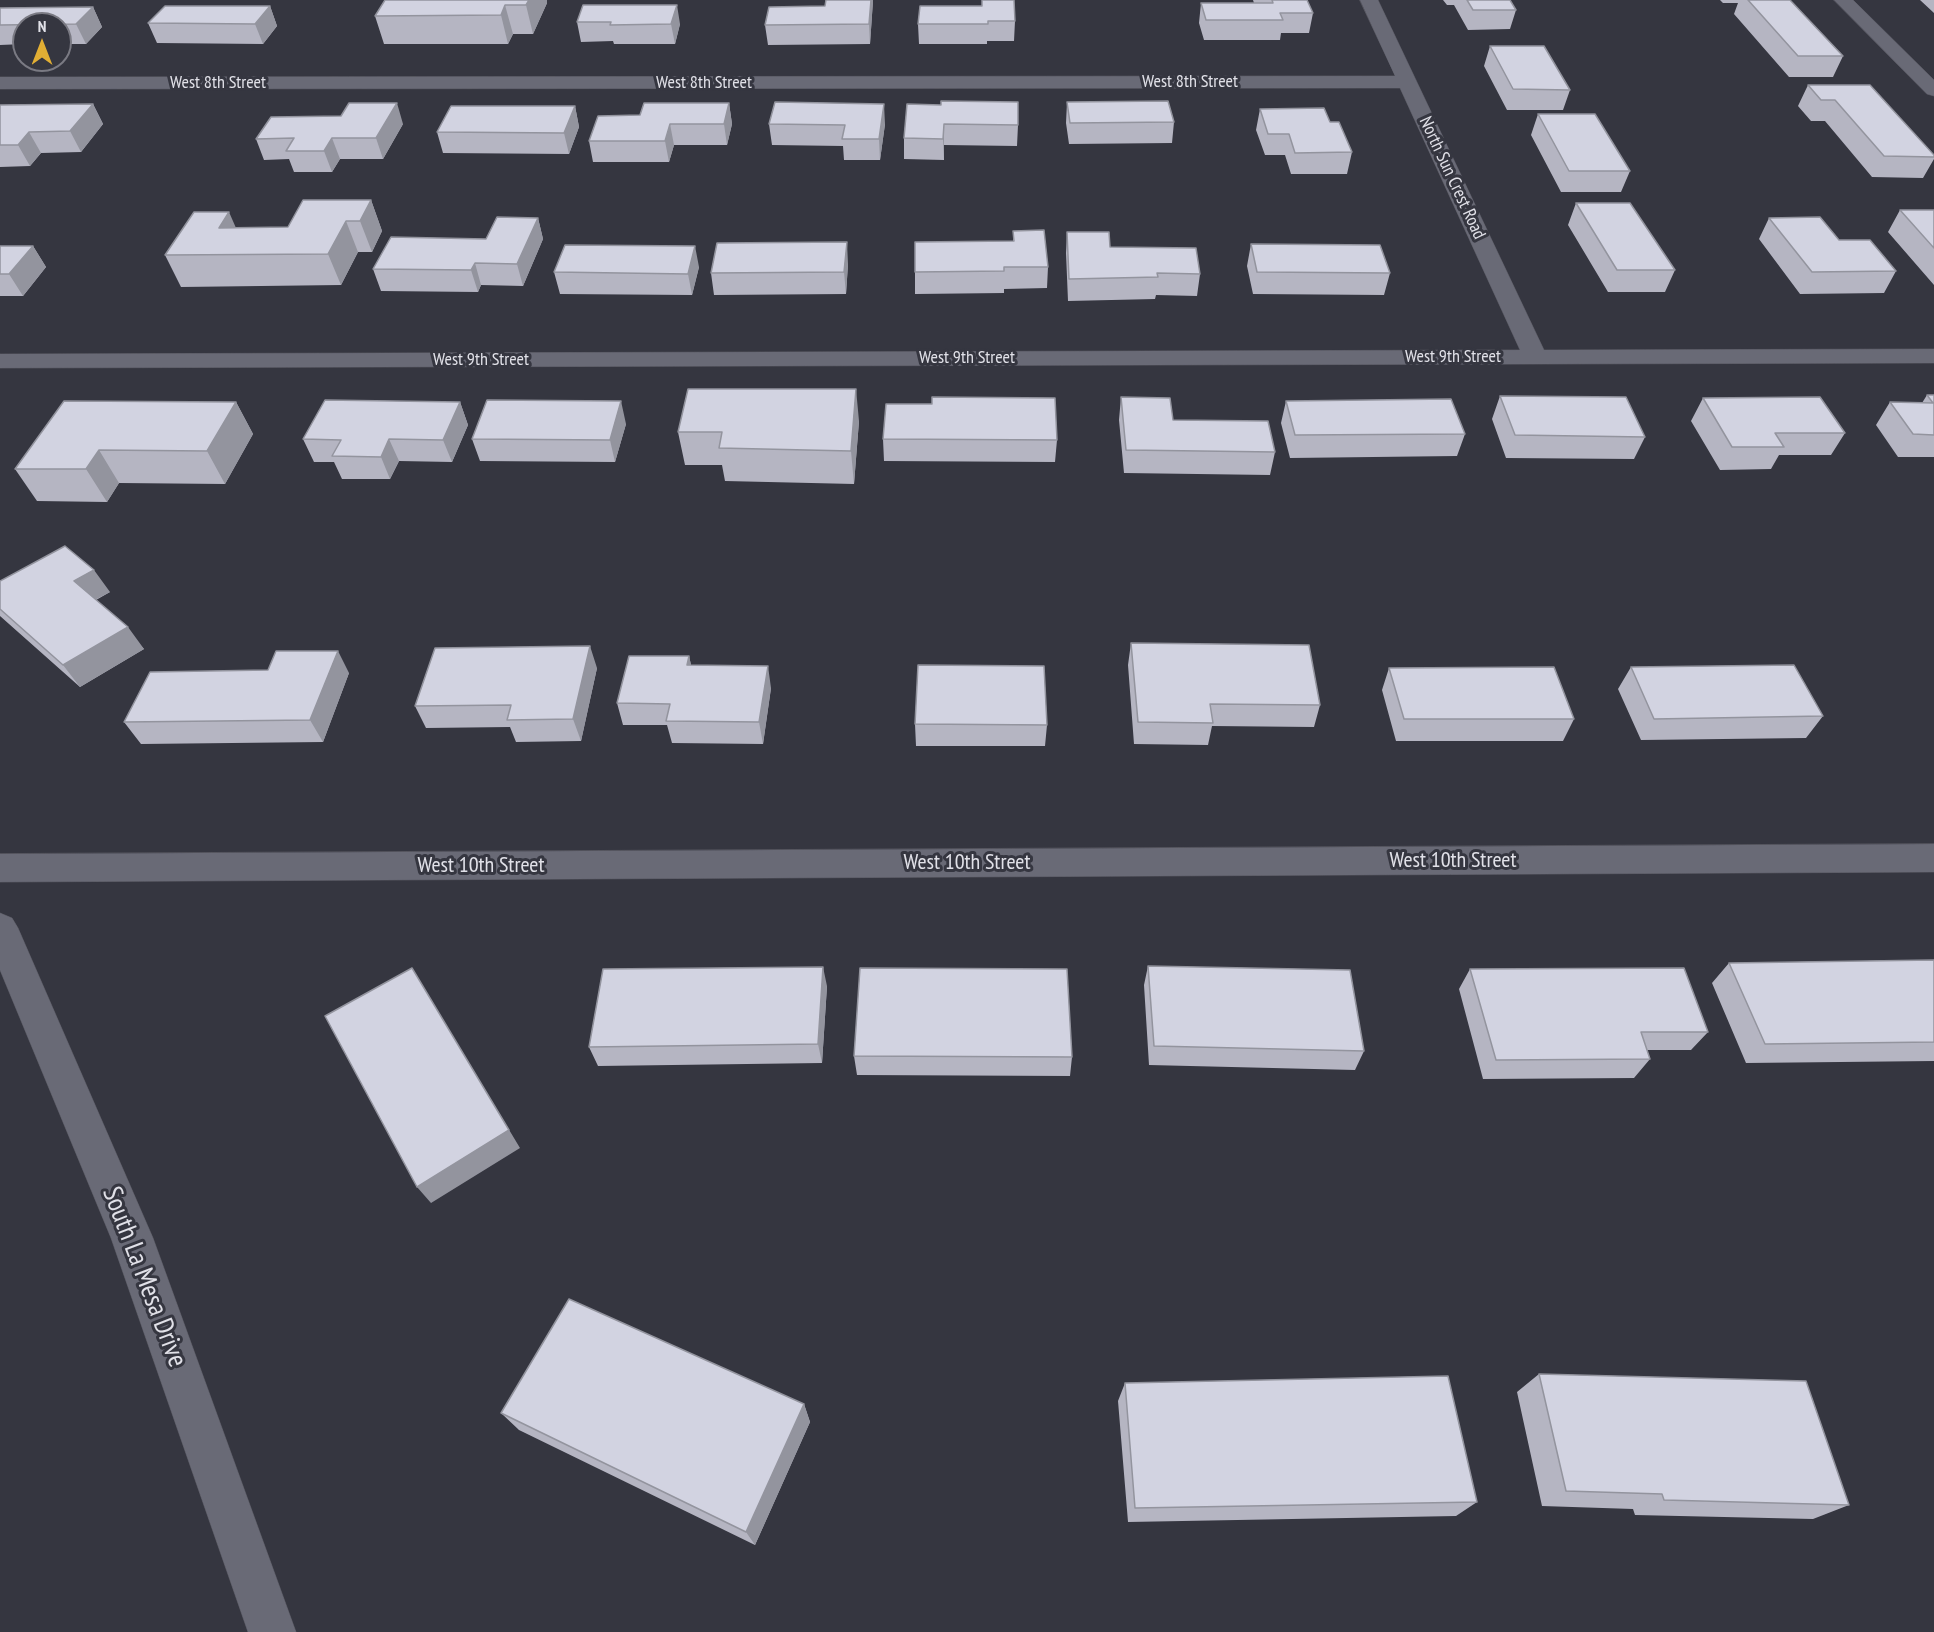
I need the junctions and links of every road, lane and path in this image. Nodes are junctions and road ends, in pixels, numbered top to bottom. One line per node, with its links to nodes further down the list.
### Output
1 (1369, 0): 5 (street, North Sun Crest Road)
2 (1843, 0): 3 (street)
3 (1898, 55): 4 (street); 7 (street)
4 (1922, 55)
5 (1408, 82): 6 (street, West 8th Street); 9 (street, North Sun Crest Road)
6 (0, 83)
7 (1934, 90)
8 (1934, 356): 9 (street, West 9th Street)
9 (1535, 357): 10 (street, West 9th Street)
10 (0, 361)
11 (1934, 858): 12 (street, West 10th Street)
12 (0, 868)
13 (0, 928): 14 (street, South La Mesa Drive)
14 (272, 1632)

